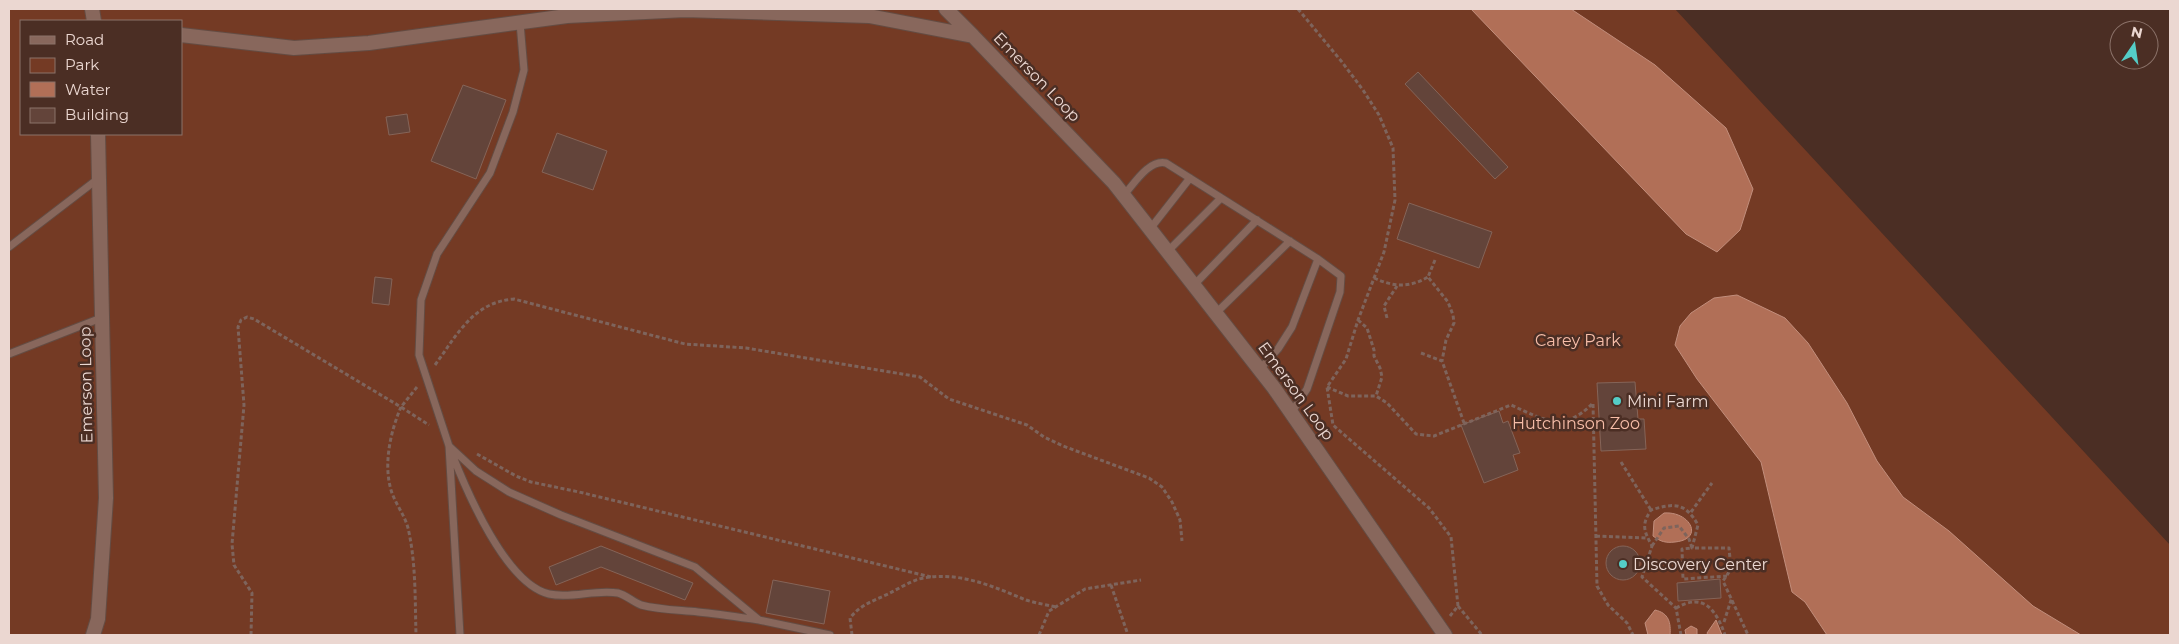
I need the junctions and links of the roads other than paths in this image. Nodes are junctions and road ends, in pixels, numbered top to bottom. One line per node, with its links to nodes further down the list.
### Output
1 (946, 9): 4 (street)
2 (520, 23): 3 (street, Emerson Loop); 4 (street, Emerson Loop); 22 (lane)
3 (182, 35)
4 (973, 36): 8 (street, Emerson Loop)
5 (98, 135): 6 (street, Emerson Loop)
6 (99, 178): 13 (lane); 18 (street, Emerson Loop)
7 (1190, 178): 8 (lane); 9 (lane); 11 (lane)
8 (1124, 195): 11 (street, Emerson Loop)
9 (1221, 198): 10 (lane); 14 (lane)
10 (1257, 220): 12 (lane); 16 (lane)
11 (1150, 229): 14 (street, Emerson Loop)
12 (1290, 241): 15 (lane); 17 (lane)
13 (9, 247)
14 (1168, 251): 16 (street, Emerson Loop)
15 (1318, 259): 20 (lane); 21 (lane)
16 (1194, 285): 17 (street, Emerson Loop)
17 (1216, 313): 20 (street, Emerson Loop)
18 (102, 318): 19 (lane); 25 (street, Emerson Loop)
19 (9, 354)
20 (1260, 369): 21 (street, Emerson Loop)
21 (1291, 413): 24 (street, Emerson Loop)
22 (449, 446): 23 (lane); 23 (lane); 26 (lane)
23 (759, 620): 27 (lane)
24 (1442, 632)
25 (93, 635)
26 (460, 635)
27 (830, 635)

